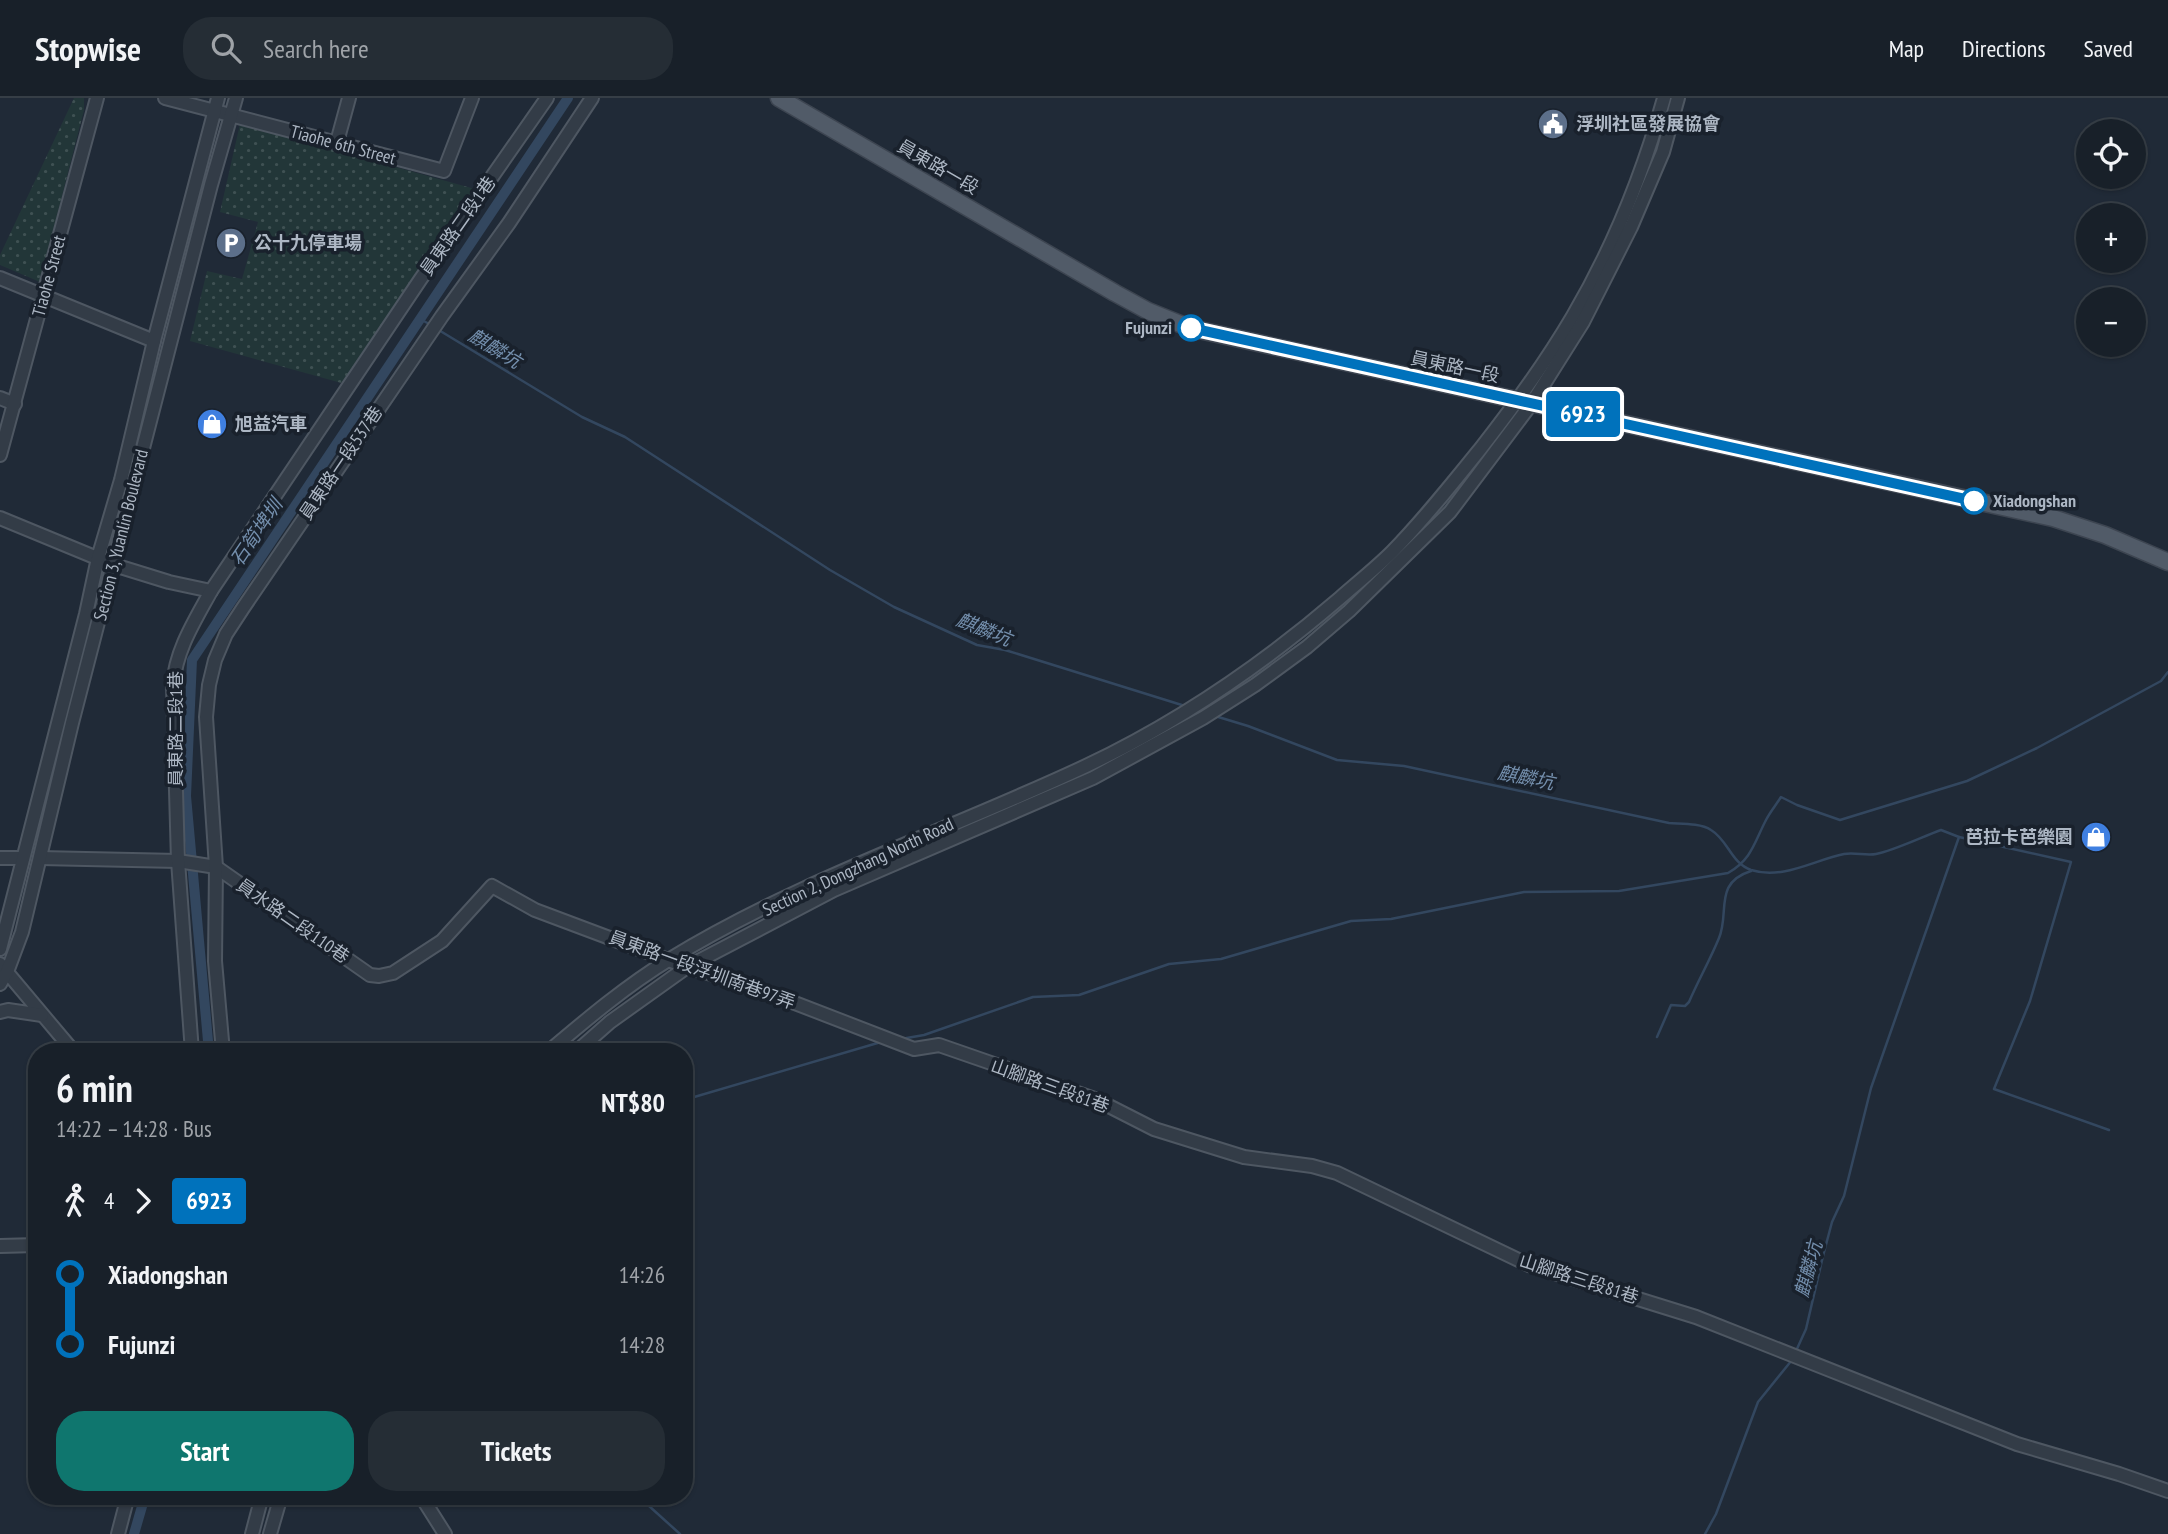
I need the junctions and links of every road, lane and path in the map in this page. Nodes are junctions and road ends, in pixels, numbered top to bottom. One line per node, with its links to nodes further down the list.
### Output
1 (97, 98): 15 (street, Tiaohe Street)
2 (165, 98): 11 (street, Tiaohe 6th Street)
3 (236, 98): 12 (street, Section 3, Yuanlin Boulevard)
4 (349, 98): 13 (street)
5 (472, 98): 13 (street, Tiaohe 6th Street)
6 (547, 98): 25 (street, 員東路二段1巷)
7 (592, 98): 31 (street, 員東路一段537巷)
8 (779, 98): 18 (main road, 員東路一段)
9 (1664, 98): 18 (street, Section 2, Dongzhang North Road)
10 (1678, 98): 18 (street, Section 2, Dongzhang North Road)
11 (217, 104): 12 (street, Tiaohe 6th Street); 16 (street, Section 3, Yuanlin Boulevard)
12 (232, 117): 13 (street, Tiaohe 6th Street); 24 (street, Section 3, Yuanlin Boulevard)
13 (337, 142)
14 (0, 278): 15 (street)
15 (43, 296): 16 (street); 19 (street, Tiaohe Street)
16 (155, 341): 22 (street, Section 3, Yuanlin Boulevard)
17 (0, 398): 19 (street)
18 (1525, 402): 23 (main road, 員東路一段); 26 (street, Section 2, Dongzhang North Road)
19 (15, 404): 20 (street, Tiaohe Street)
20 (0, 455)
21 (0, 518): 22 (street)
22 (98, 558): 24 (street); 28 (street, Section 3, Yuanlin Boulevard)
23 (2168, 562)
24 (114, 565): 25 (street); 29 (street, Section 3, Yuanlin Boulevard)
25 (211, 591): 30 (street, 員東路二段1巷)
26 (1205, 712): 35 (street, Section 2, Dongzhang North Road); 36 (street, Section 2, Dongzhang North Road)
27 (0, 858): 28 (street)
28 (23, 858): 33 (street, Section 3, Yuanlin Boulevard)
29 (40, 858): 30 (street); 37 (street, Section 3, Yuanlin Boulevard)
30 (178, 861): 31 (street); 42 (street, 員東路二段1巷)
31 (216, 867): 32 (street, 員水路二段110巷); 43 (street, 員東路一段537巷)
32 (492, 886): 35 (street, 員東路一段浮圳南巷97弄)
33 (5, 908): 34 (street, Section 3, Yuanlin Boulevard)
34 (0, 948)
35 (669, 960): 36 (street, 員東路一段浮圳南巷97弄); 44 (street, Section 2, Dongzhang North Road)
36 (687, 967): 45 (street, Section 2, Dongzhang North Road); 46 (street, 員東路一段浮圳南巷97弄)
37 (4, 968): 38 (street, Section 3, Yuanlin Boulevard); 40 (street)
38 (0, 984)
39 (0, 1012): 40 (street)
40 (42, 1015): 41 (street)
41 (66, 1043)
42 (191, 1043)
43 (222, 1043)
44 (558, 1043)
45 (586, 1043)
46 (914, 1049): 49 (street, 山腳路三段81巷)
47 (0, 1245): 48 (street)
48 (28, 1245)
49 (2168, 1491)
50 (126, 1505): 55 (street)
51 (251, 1505): 56 (street)
52 (260, 1505): 56 (street)
53 (278, 1505): 57 (street)
54 (427, 1505): 58 (street)
55 (118, 1534)
56 (252, 1534)
57 (270, 1534)
58 (445, 1534)

